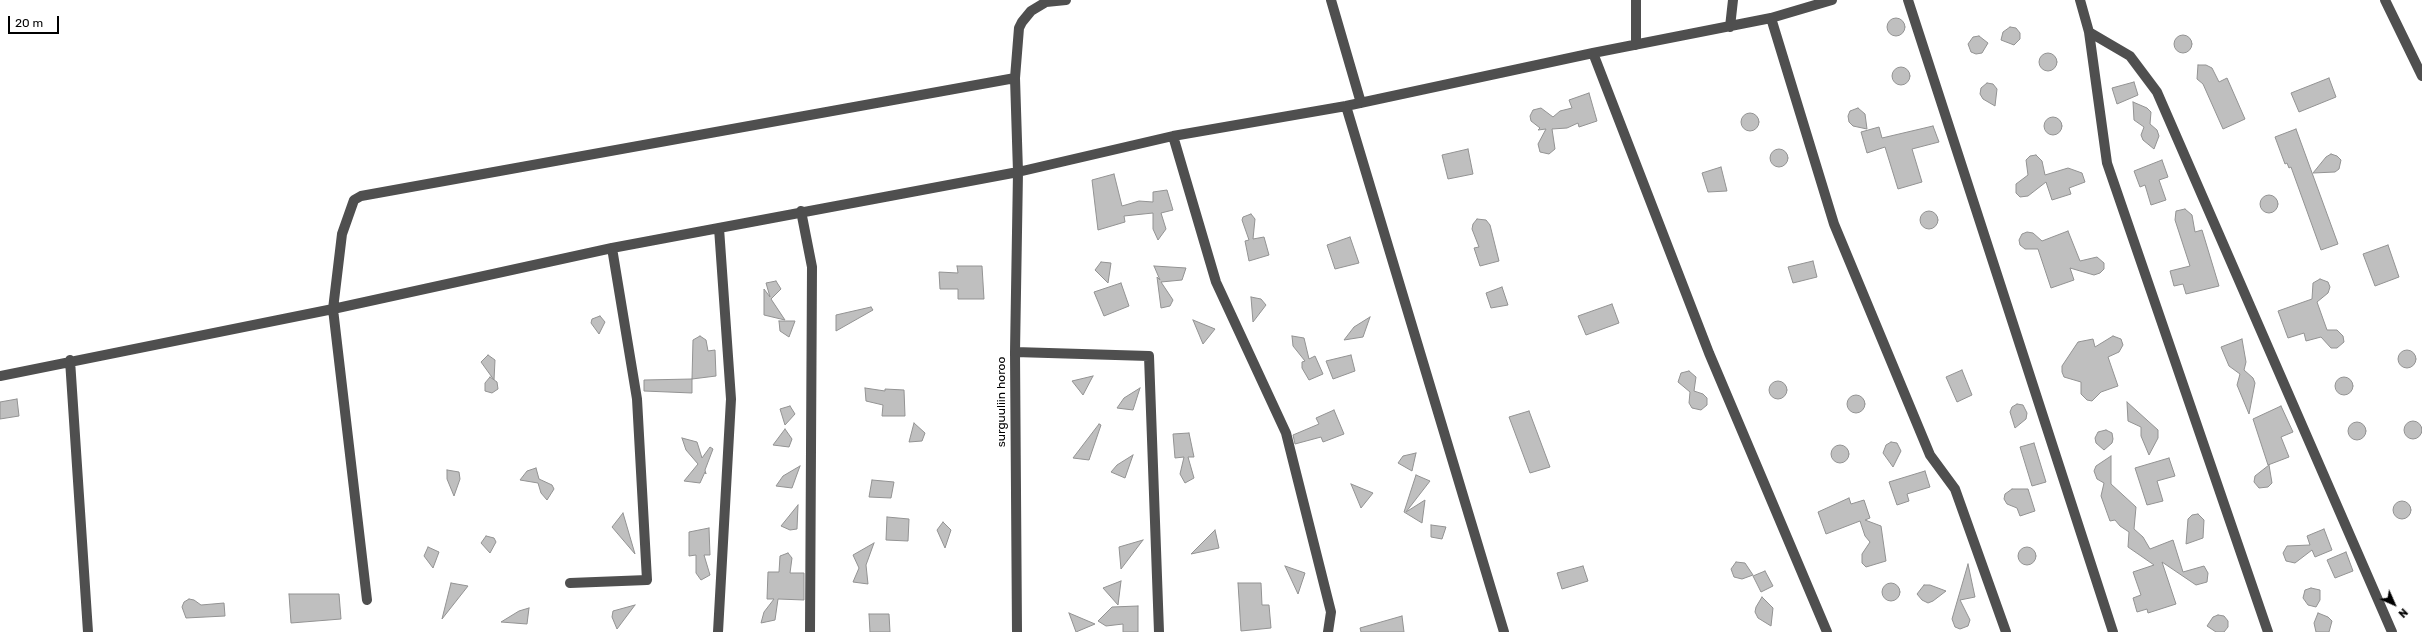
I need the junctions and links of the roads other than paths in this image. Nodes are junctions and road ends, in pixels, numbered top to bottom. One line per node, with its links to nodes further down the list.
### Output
1 (1066, 0): 15 (street, surguuliin horoo)
2 (1331, 0): 16 (street)
3 (1636, 0): 12 (street)
4 (1733, 0): 10 (street)
5 (1832, 0): 9 (street)
6 (1908, 0): 38 (street)
7 (2080, 0): 11 (street)
8 (2385, 0): 14 (street)
9 (1771, 18): 10 (street); 37 (street)
10 (1730, 27): 12 (street)
11 (2089, 32): 39 (street); 40 (street)
12 (1636, 45): 13 (street)
13 (1593, 53): 16 (street); 36 (street)
14 (2422, 76)
15 (1014, 78): 19 (street, surguuliin horoo); 23 (street)
16 (1361, 103): 17 (street)
17 (1346, 106): 18 (street); 35 (street)
18 (1173, 136): 19 (street); 34 (street)
19 (1018, 172): 20 (street); 24 (street, surguuliin horoo)
20 (801, 212): 21 (street); 31 (street)
21 (718, 228): 22 (street); 30 (street)
22 (612, 248): 23 (street); 27 (street)
23 (333, 309): 25 (street); 28 (street)
24 (1015, 352): 32 (street, surguuliin horoo); 33 (street)
25 (70, 360): 26 (street); 29 (street)
26 (0, 376)
27 (570, 583)
28 (368, 600)
29 (88, 632)
30 (718, 632)
31 (810, 632)
32 (1017, 632)
33 (1159, 632)
34 (1328, 632)
35 (1504, 632)
36 (1827, 632)
37 (2006, 632)
38 (2114, 632)
39 (2268, 632)
40 (2392, 632)

